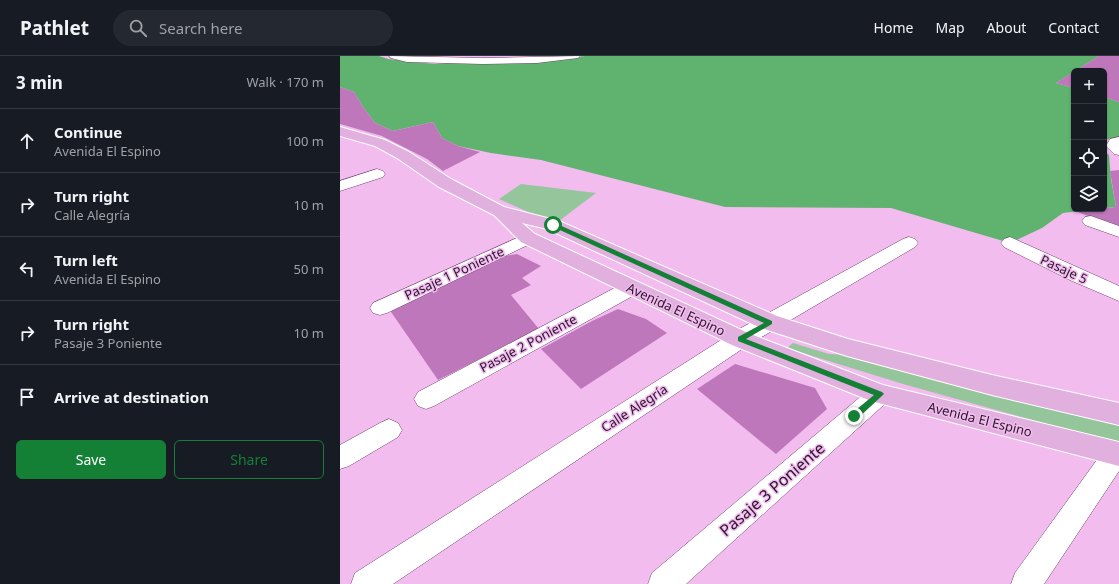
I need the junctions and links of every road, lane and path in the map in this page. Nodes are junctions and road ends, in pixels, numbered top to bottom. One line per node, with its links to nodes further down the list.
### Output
1 (395, 56): 2 (street)
2 (574, 56)
3 (340, 131): 8 (main road, Avenida El Espino)
4 (1119, 141): 5 (street)
5 (1119, 151)
6 (377, 174): 7 (street)
7 (340, 186)
8 (498, 211): 11 (main road, Avenida El Espino); 17 (main road, Avenida El Espino)
9 (1091, 221): 10 (street)
10 (1119, 232)
11 (528, 238): 14 (main road, Avenida El Espino); 16 (street, Pasaje 1 Poniente)
12 (909, 243): 17 (street, Calle Alegría)
13 (1010, 243): 15 (street, Pasaje 5)
14 (631, 288): 18 (main road, Avenida El Espino); 20 (street, Pasaje 2 Poniente)
15 (1119, 294)
16 (380, 308)
17 (769, 322): 18 (street, Calle Alegría); 21 (main road, Avenida El Espino)
18 (740, 339): 19 (main road, Avenida El Espino); 25 (street, Calle Alegría)
19 (880, 394): 23 (main road, Avenida El Espino); 26 (street, Pasaje 3 Poniente)
20 (426, 399)
21 (1119, 414)
22 (389, 430): 24 (street)
23 (1118, 454): 27 (street)
24 (340, 458)
25 (366, 584)
26 (663, 584)
27 (1026, 584)

